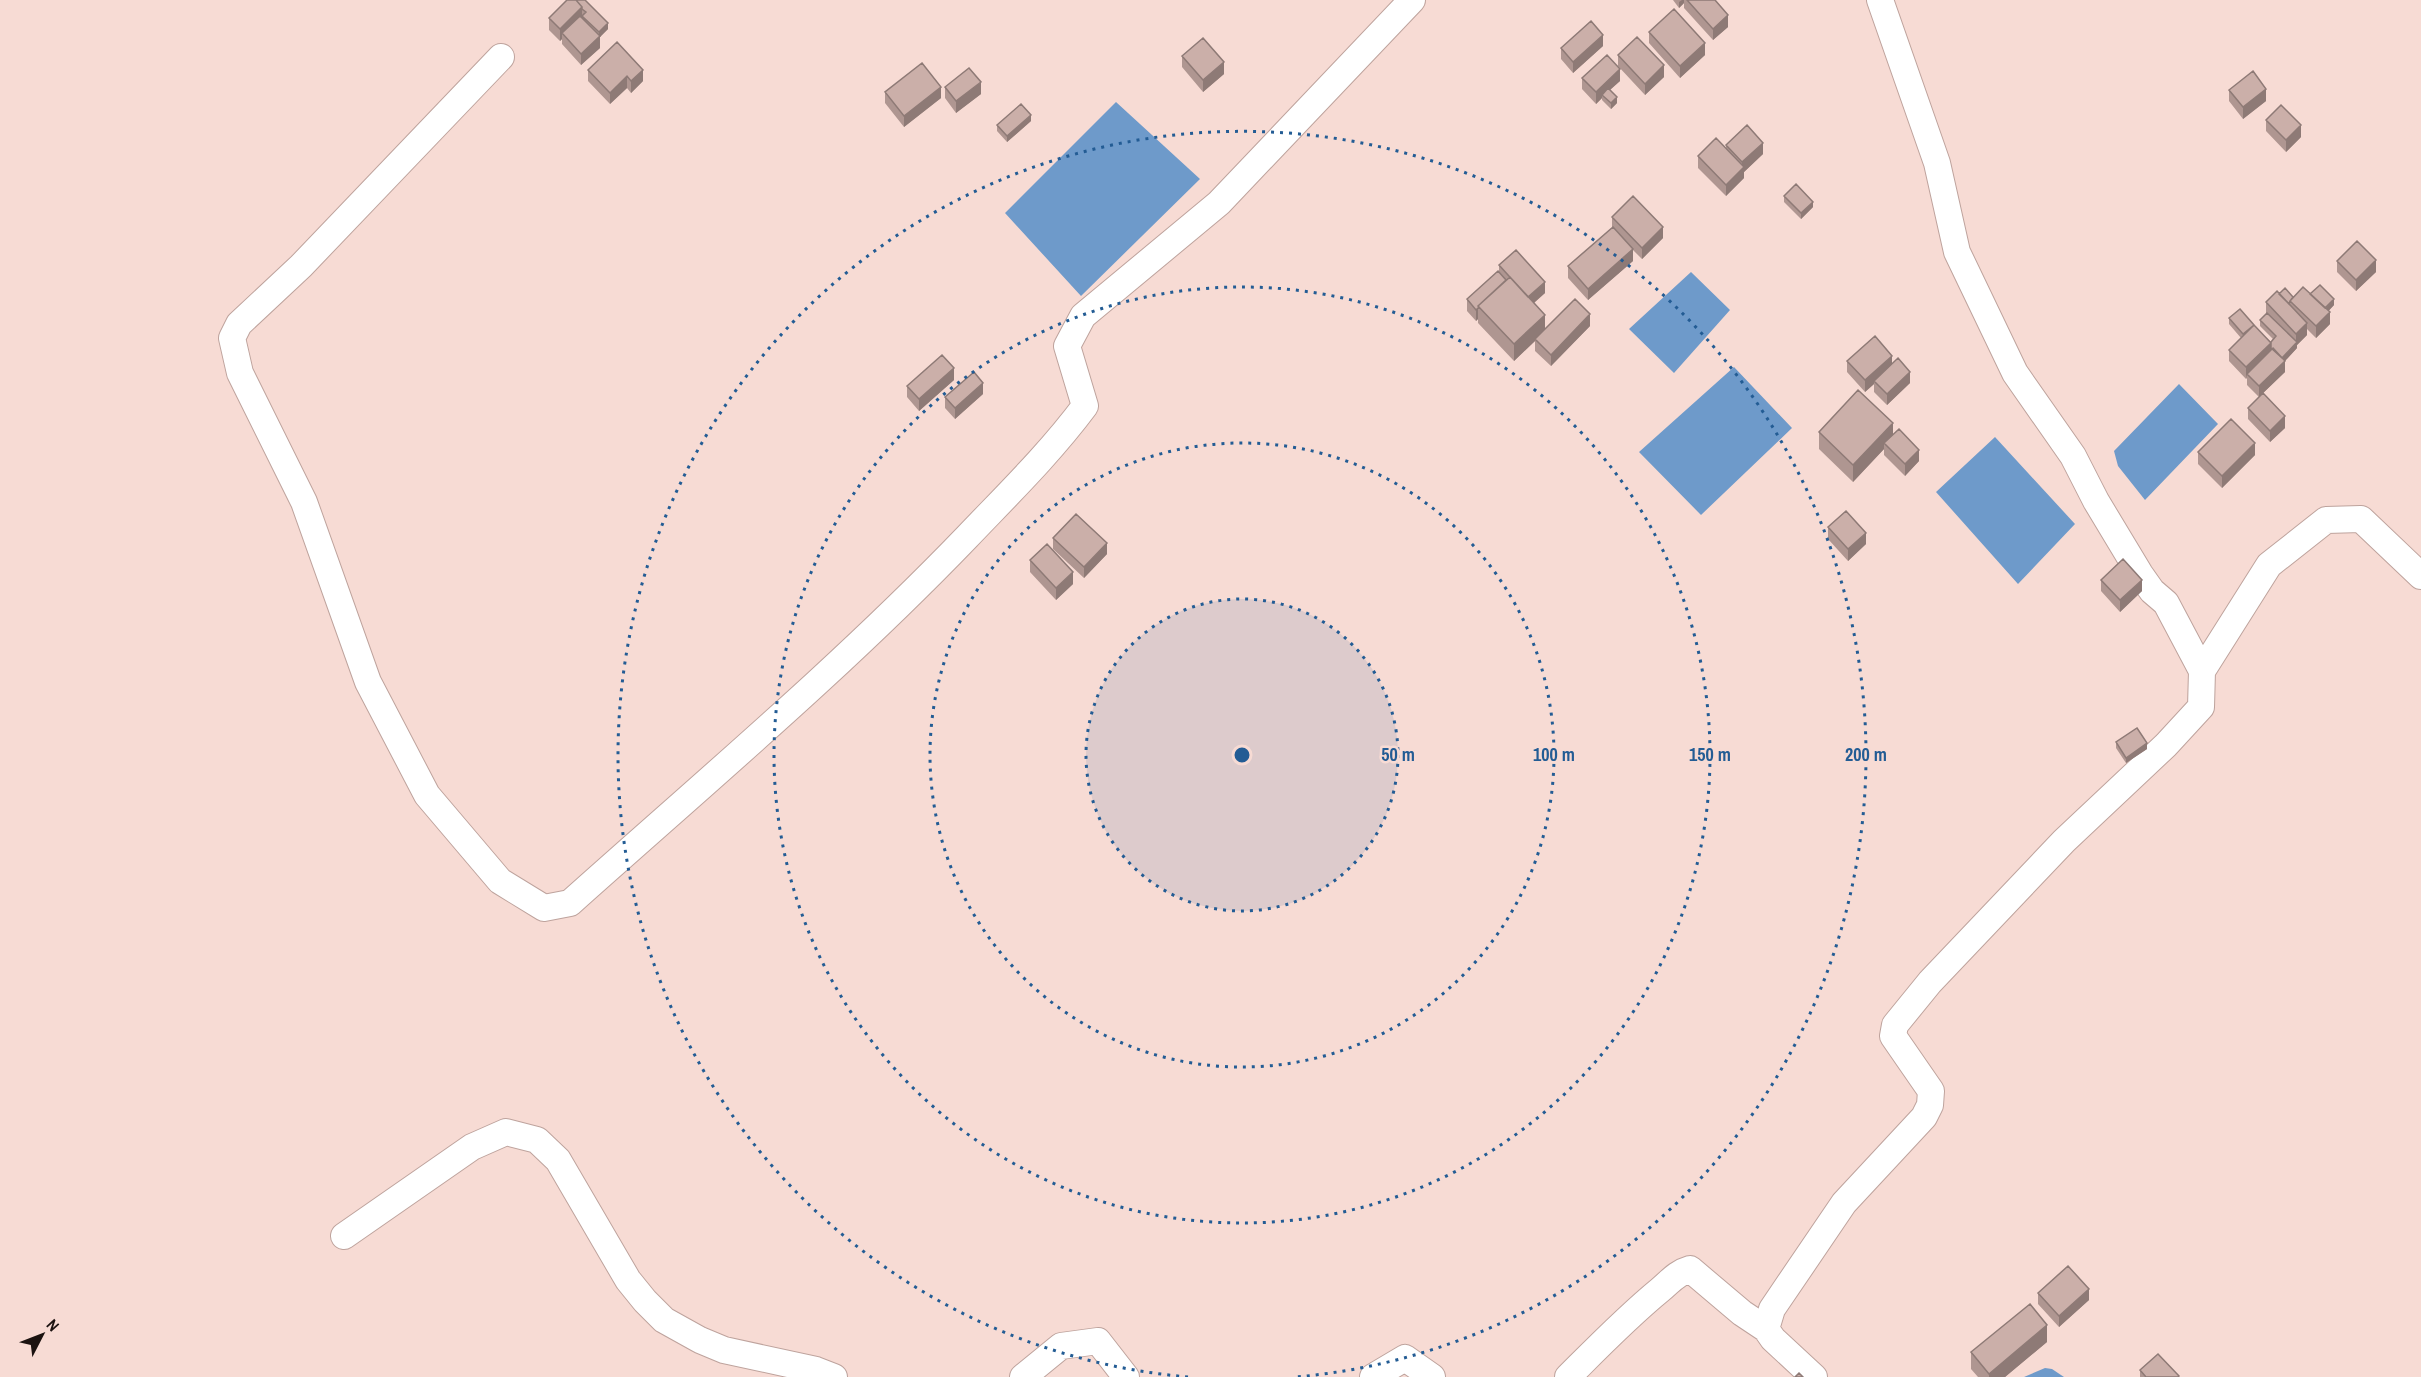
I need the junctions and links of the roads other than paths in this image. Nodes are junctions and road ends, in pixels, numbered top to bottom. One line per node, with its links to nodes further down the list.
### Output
1 (1412, 0): 3 (street)
2 (1880, 0): 5 (street)
3 (501, 57)
4 (2421, 576): 5 (street)
5 (2202, 671): 7 (street)
6 (344, 1236): 8 (street)
7 (1766, 1329): 13 (street); 14 (street)
8 (834, 1377)
9 (1023, 1377): 10 (street)
10 (1126, 1377)
11 (1373, 1377): 12 (street)
12 (1432, 1377)
13 (1568, 1377)
14 (1814, 1377)

